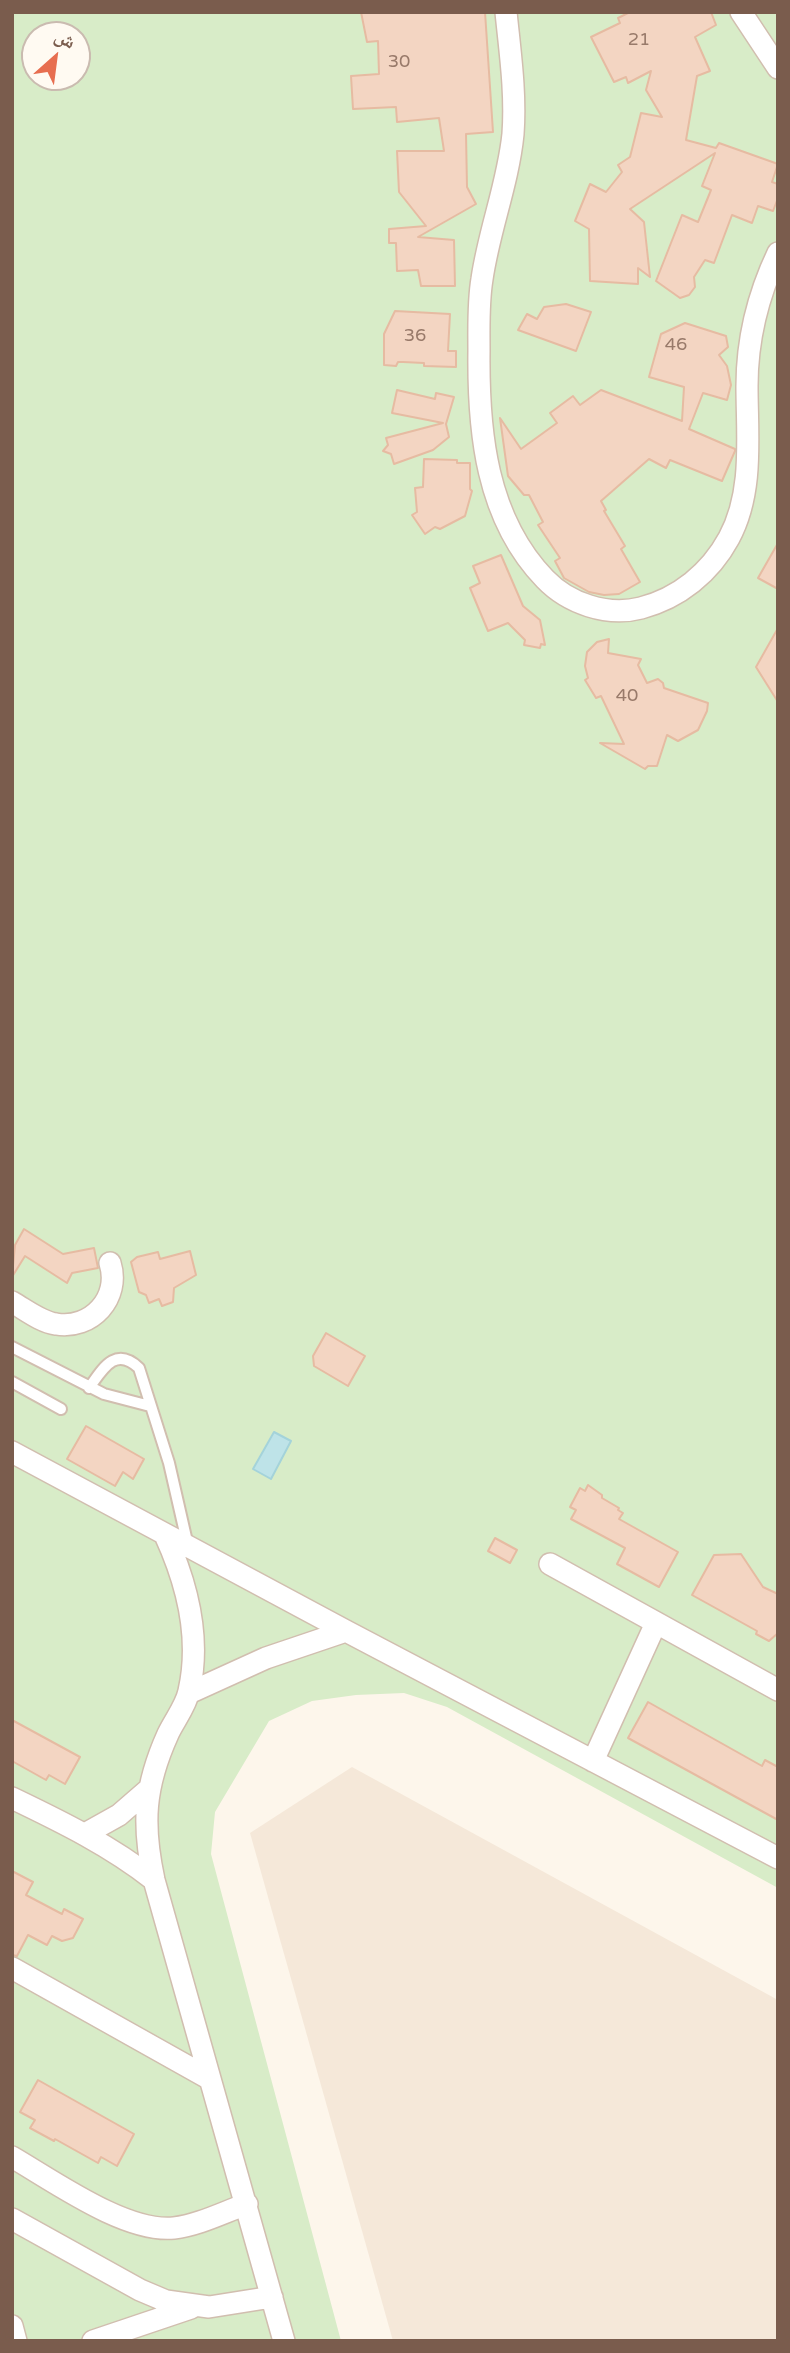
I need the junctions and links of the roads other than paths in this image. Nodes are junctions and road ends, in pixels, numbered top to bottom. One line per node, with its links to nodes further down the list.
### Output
1 (506, 12): 4 (street)
2 (747, 15): 3 (street)
3 (778, 68)
4 (778, 253)
5 (110, 1263): 6 (street)
6 (12, 1303)
7 (12, 1347): 9 (lane)
8 (12, 1382): 11 (lane)
9 (89, 1388): 10 (lane); 10 (lane)
10 (150, 1406): 14 (lane)
11 (61, 1409)
12 (12, 1452): 13 (street)
13 (166, 1535): 14 (street); 19 (street)
14 (188, 1546): 17 (street)
15 (550, 1564): 16 (street)
16 (656, 1623): 18 (street); 20 (street)
17 (346, 1631): 19 (street); 20 (street)
18 (778, 1690)
19 (189, 1693): 21 (street)
20 (593, 1761): 24 (street)
21 (149, 1789): 23 (street); 25 (street)
22 (12, 1798): 23 (street)
23 (85, 1834): 25 (street)
24 (778, 1858)
25 (154, 1880): 27 (street)
26 (12, 1968): 27 (street)
27 (209, 2079): 29 (street)
28 (12, 2157): 29 (street)
29 (247, 2204): 31 (street)
30 (12, 2219): 32 (street)
31 (272, 2297): 32 (street); 36 (street)
32 (194, 2307): 35 (street)
33 (12, 2326): 34 (street)
34 (16, 2341)
35 (93, 2341)
36 (284, 2341)

